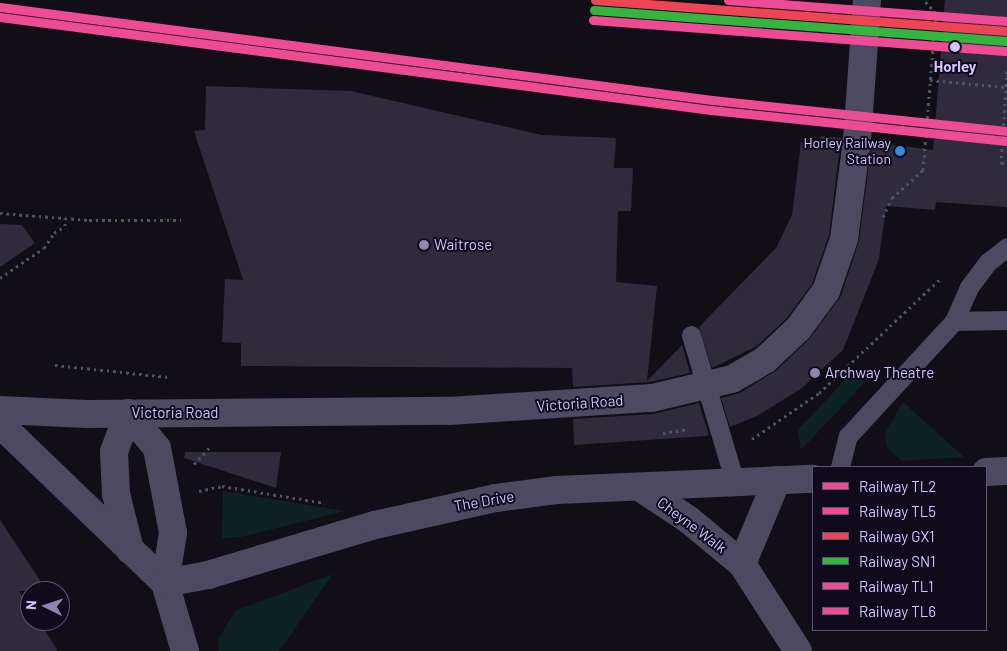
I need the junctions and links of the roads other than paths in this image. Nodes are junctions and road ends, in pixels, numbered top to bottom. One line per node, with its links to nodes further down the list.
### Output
1 (868, 0): 7 (street, Victoria Road)
2 (1007, 247): 4 (lane)
3 (1007, 320): 4 (lane)
4 (954, 321): 9 (lane)
5 (691, 335): 14 (lane)
6 (0, 410): 7 (street, Victoria Road)
7 (128, 413): 16 (street); 18 (street)
8 (0, 424): 16 (street)
9 (840, 466)
10 (1007, 471): 11 (street)
11 (987, 472)
12 (812, 479): 13 (street, The Drive)
13 (777, 480): 14 (street, The Drive); 17 (street, Cheyne Walk)
14 (735, 483): 15 (street, The Drive)
15 (641, 488): 17 (street, Cheyne Walk); 18 (street, The Drive)
16 (130, 550): 18 (street)
17 (742, 564): 20 (street, Cheyne Walk)
18 (165, 583): 19 (street)
19 (185, 651)
20 (798, 651)

